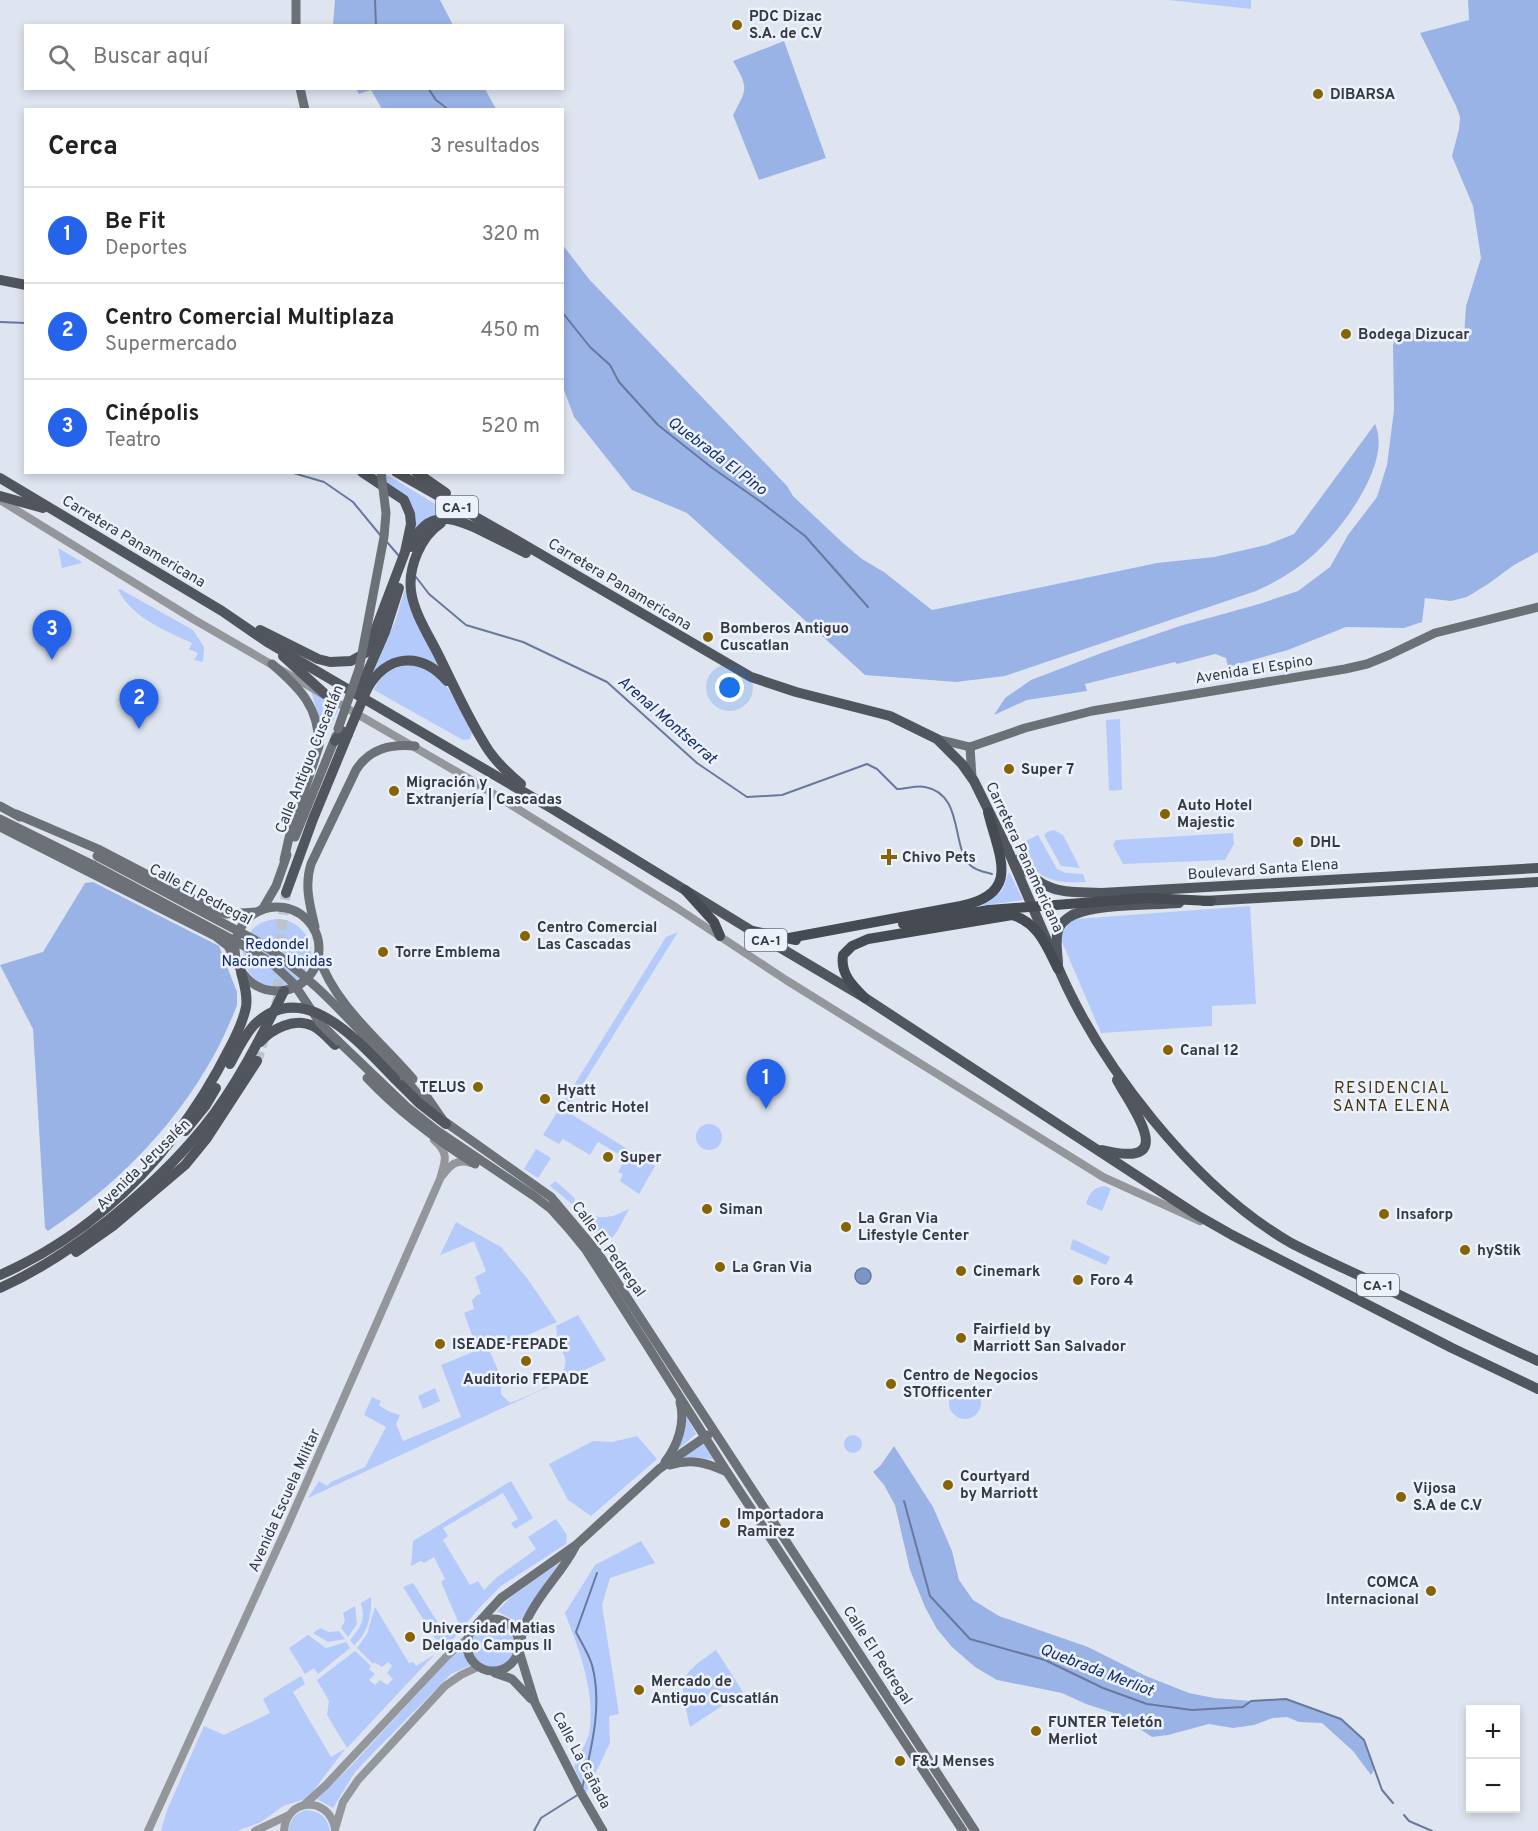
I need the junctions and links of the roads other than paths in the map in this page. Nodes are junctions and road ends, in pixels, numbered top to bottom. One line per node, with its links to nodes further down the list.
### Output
1 (296, 0): 2 (main road)
2 (296, 24)
3 (300, 90): 4 (main road)
4 (305, 108)
5 (0, 280): 6 (main road)
6 (24, 285)
7 (365, 474): 15 (main road)
8 (381, 474): 25 (main road, Calle Antiguo Cuscatlán, bridge)
9 (400, 474): 14 (main road, Carretera Panamericana / CA-1)
10 (419, 474): 14 (main road)
11 (0, 478): 13 (main road, Carretera Panamericana / CA-1)
12 (0, 498): 13 (main road); 21 (street, Carretera Panamericana)
13 (49, 508): 19 (main road, Carretera Panamericana / CA-1)
14 (518, 541): 17 (main road, Carretera Panamericana / CA-1)
15 (410, 556): 16 (main road); 17 (main road); 19 (main road)
16 (406, 581): 22 (main road); 23 (main road)
17 (592, 584): 26 (main road, Carretera Panamericana / CA-1)
18 (1538, 607): 29 (main road, Avenida El Espino)
19 (222, 611): 20 (main road, Carretera Panamericana / CA-1)
20 (267, 642): 24 (main road); 32 (main road, Carretera Panamericana / CA-1)
21 (272, 664): 24 (street, Carretera Panamericana); 38 (main road)
22 (364, 688): 23 (main road); 25 (main road, bridge)
23 (457, 693): 32 (main road)
24 (325, 694): 28 (street, Carretera Panamericana)
25 (343, 732): 27 (main road); 45 (main road)
26 (937, 739): 29 (main road); 30 (main road, Carretera Panamericana / CA-1)
27 (335, 741): 38 (main road, Calle Antiguo Cuscatlán)
28 (415, 746): 49 (street, Carretera Panamericana); 51 (main road)
29 (970, 747): 30 (main road)
30 (974, 782): 33 (main road, Carretera Panamericana / CA-1)
31 (0, 806): 34 (main road, Calle El Pedregal)
32 (551, 808): 44 (main road, Carretera Panamericana / CA-1)
33 (988, 812): 37 (main road, Carretera Panamericana / CA-1); 50 (highway)
34 (16, 814): 39 (main road, Calle El Pedregal); 47 (main road)
35 (0, 819): 39 (main road, Calle El Pedregal)
36 (0, 827): 53 (main road)
37 (1007, 848): 40 (main road, Boulevard Santa Elena); 54 (main road, Carretera Panamericana / CA-1)
38 (284, 860): 47 (main road, Calle Antiguo Cuscatlán)
39 (95, 861): 60 (main road, Calle El Pedregal, bridge); 67 (main road, Calle El Pedregal, bridge)
40 (1535, 870): 42 (main road); 43 (main road)
41 (1538, 882): 42 (main road, Boulevard Santa Elena)
42 (1526, 883): 43 (main road, Boulevard Santa Elena)
43 (1467, 886): 46 (main road, Boulevard Santa Elena)
44 (685, 890): 48 (main road, Carretera Panamericana / CA-1); 49 (highway)
45 (286, 893)
46 (1211, 901): 50 (highway, bridge); 54 (main road, Boulevard Santa Elena)
47 (260, 911): 51 (main road); 53 (main road)
48 (752, 932): 50 (highway); 56 (main road, Carretera Panamericana / CA-1)
49 (720, 936): 68 (street, Carretera Panamericana)
50 (789, 938)
51 (317, 939): 52 (main road)
52 (318, 955): 55 (main road); 61 (main road, Calle El Pedregal)
53 (239, 968): 55 (main road); 65 (main road, Avenida Jerusalén)
54 (1058, 969): 56 (highway); 58 (main road, Carretera Panamericana / CA-1)
55 (289, 989): 57 (main road); 59 (main road, Avenida Jerusalén)
56 (865, 998): 63 (main road, Carretera Panamericana / CA-1)
57 (335, 1045): 59 (main road); 62 (main road)
58 (1104, 1051): 63 (main road); 71 (main road, Carretera Panamericana / CA-1)
59 (252, 1060): 70 (main road, Avenida Jerusalén)
60 (399, 1078): 61 (main road); 65 (main road, bridge)
61 (446, 1124): 74 (main road, Calle El Pedregal)
62 (421, 1129): 64 (main road); 66 (street, Avenida Escuela Militar)
63 (1093, 1148): 68 (main road, Carretera Panamericana / CA-1)
64 (476, 1164): 66 (street, Avenida Escuela Militar); 67 (main road)
65 (146, 1170): 69 (main road, Avenida Jerusalén)
66 (440, 1179): 87 (street, Avenida Escuela Militar)
67 (527, 1191): 73 (main road, Calle El Pedregal)
68 (1232, 1235): 72 (main road, Carretera Panamericana / CA-1)
69 (0, 1275)
70 (0, 1288)
71 (1538, 1361)
72 (1538, 1389)
73 (678, 1391): 75 (main road, Calle El Pedregal); 76 (main road)
74 (714, 1430): 75 (main road); 96 (main road, Calle El Pedregal)
75 (705, 1437): 76 (main road); 77 (main road, Calle El Pedregal)
76 (659, 1469): 77 (main road); 78 (main road)
77 (727, 1472): 95 (main road, Calle El Pedregal)
78 (576, 1545): 79 (main road); 81 (main road)
79 (478, 1623): 80 (main road); 81 (main road)
80 (467, 1639): 82 (main road); 85 (street)
81 (519, 1648): 83 (main road); 84 (main road, Calle La Cañada)
82 (478, 1667): 83 (main road); 89 (street)
83 (491, 1672): 84 (main road, Calle La Cañada)
84 (535, 1703): 94 (main road, Calle La Cañada)
85 (304, 1805): 86 (street); 89 (street)
86 (289, 1815): 88 (street); 93 (street)
87 (152, 1819): 90 (street, Avenida Escuela Militar); 91 (street)
88 (259, 1829): 92 (street)
89 (335, 1830)
90 (148, 1831)
91 (154, 1831)
92 (273, 1831)
93 (284, 1831)
94 (603, 1831)
95 (963, 1831)
96 (975, 1831)

